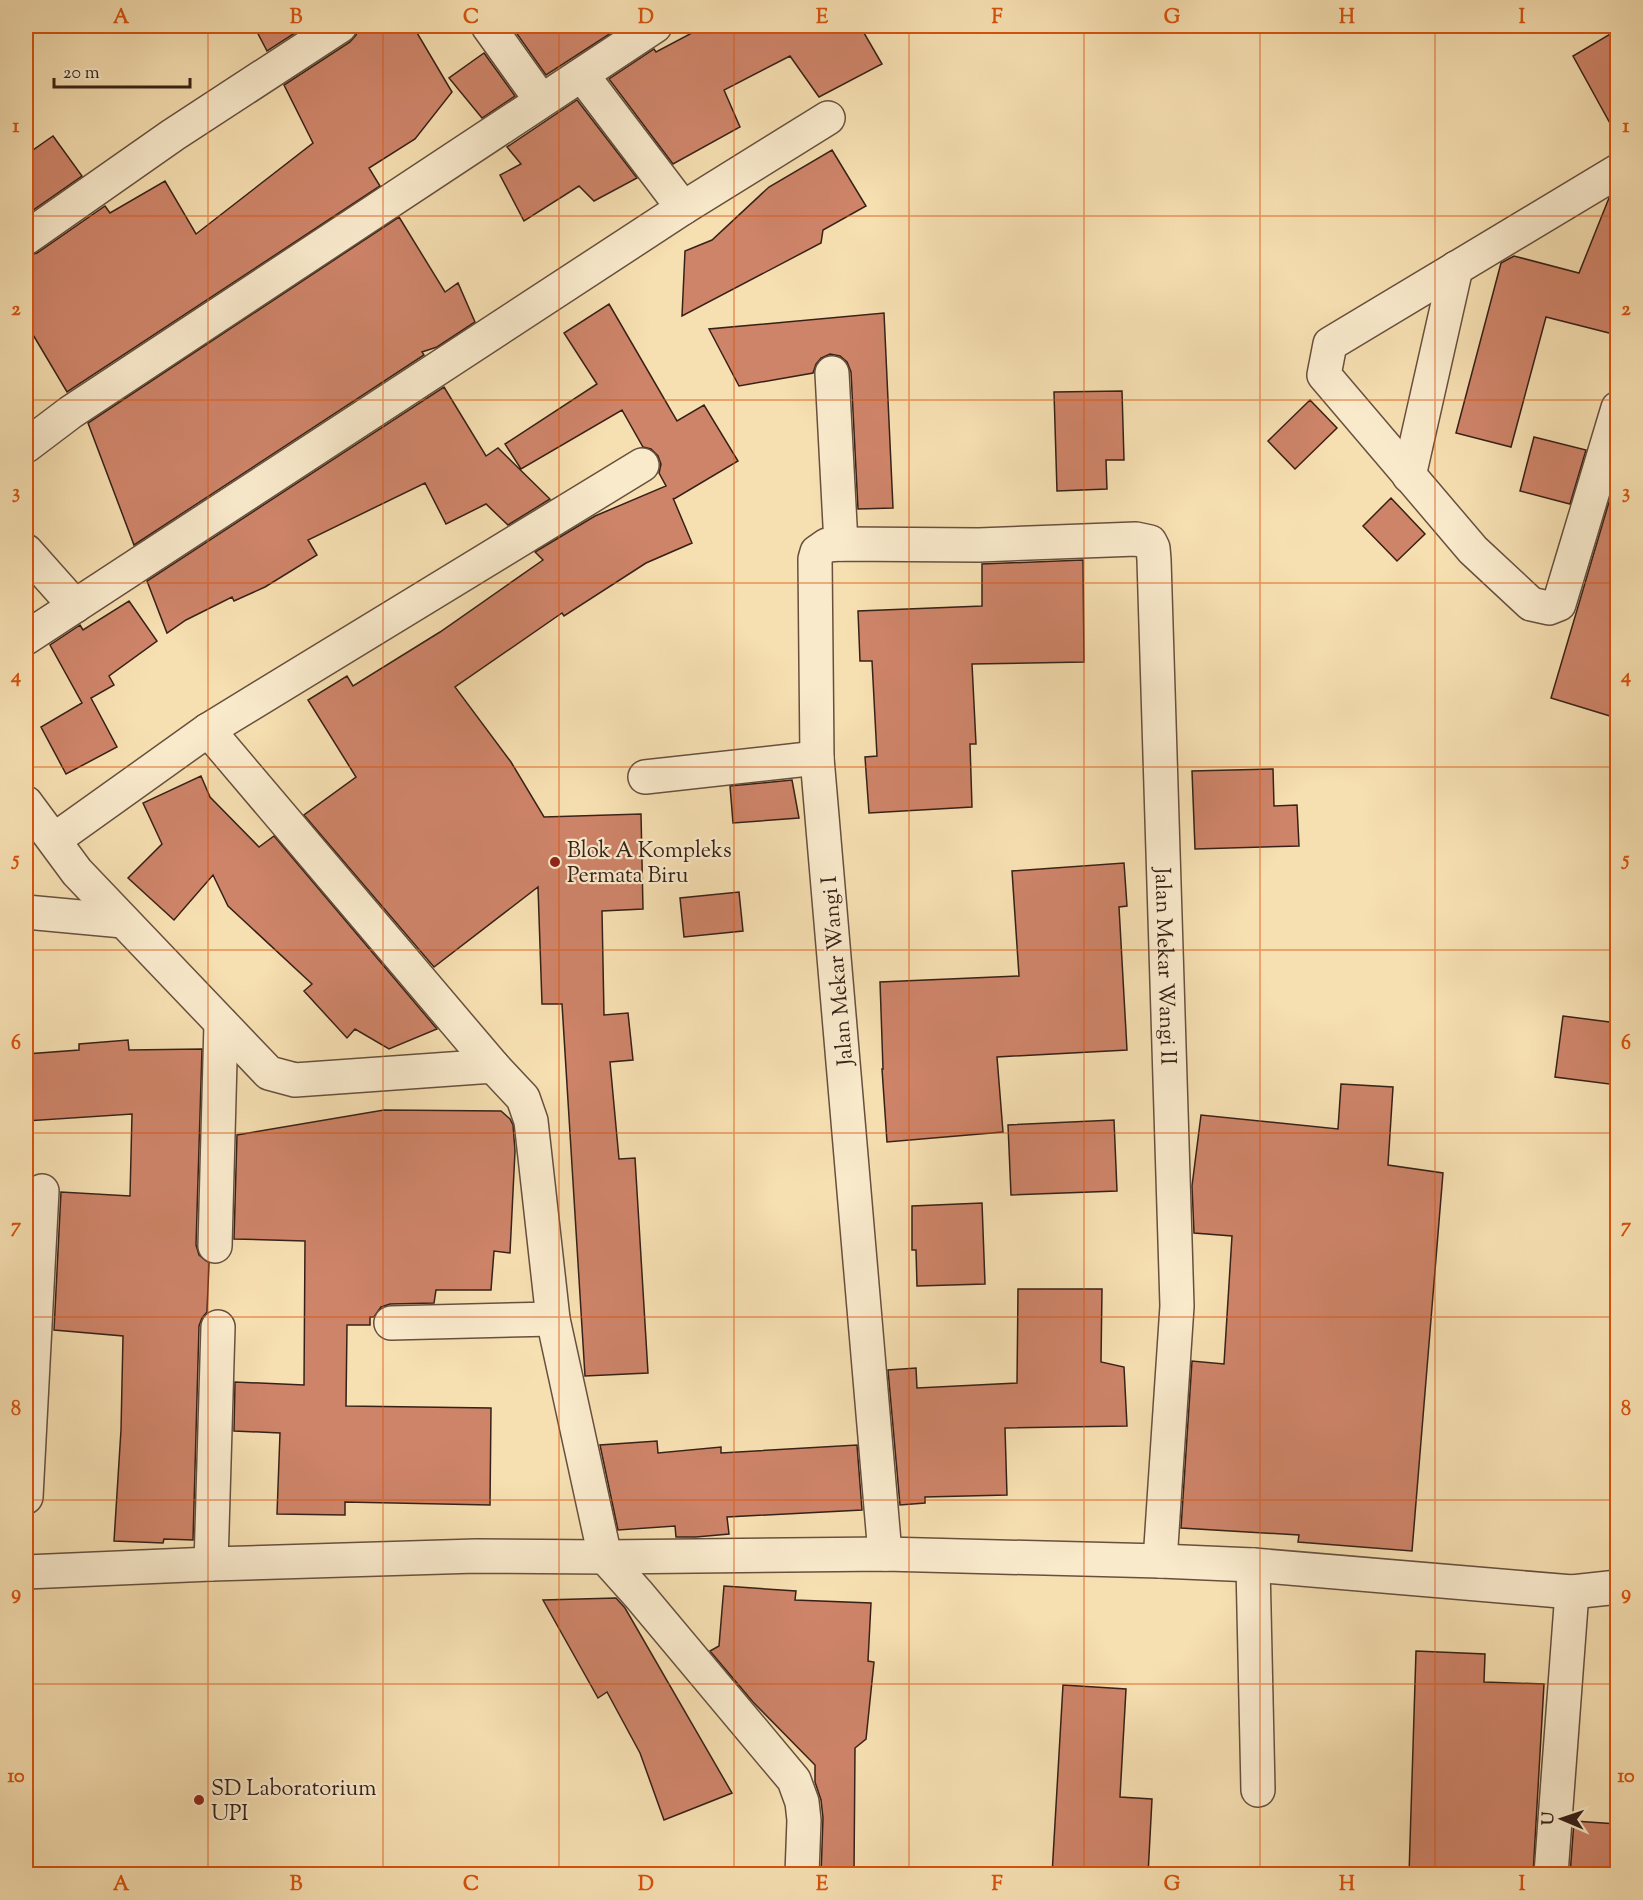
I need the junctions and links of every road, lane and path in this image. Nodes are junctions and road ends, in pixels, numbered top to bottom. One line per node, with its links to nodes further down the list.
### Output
1 (340, 26): 9 (street)
2 (488, 26): 5 (street)
3 (655, 26): 4 (street)
4 (582, 75): 5 (street); 8 (street)
5 (542, 100): 13 (street)
6 (828, 118): 8 (street)
7 (1617, 171): 10 (street)
8 (683, 208): 19 (street)
9 (26, 238)
10 (1456, 268): 15 (street); 15 (street)
11 (832, 373): 16 (street)
12 (1617, 408): 15 (street)
13 (26, 446)
14 (642, 465): 21 (street)
15 (1409, 476)
16 (841, 544): 17 (street, Jalan Mekar Wangi I); 22 (street, Jalan Mekar Wangi I)
17 (979, 545): 38 (street, Jalan Mekar Wangi II)
18 (26, 551): 19 (street)
19 (75, 606): 20 (street)
20 (26, 638)
21 (208, 730): 25 (street); 29 (street)
22 (818, 758): 23 (street); 36 (street, Jalan Mekar Wangi I)
23 (645, 777)
24 (26, 802): 25 (street)
25 (54, 840): 27 (street)
26 (26, 912): 27 (street)
27 (123, 921): 28 (street)
28 (221, 1023): 29 (street); 31 (street)
29 (493, 1066): 32 (street)
30 (42, 1191): 35 (street)
31 (215, 1246)
32 (553, 1319): 33 (street); 37 (street)
33 (391, 1323)
34 (218, 1327): 39 (street)
35 (26, 1497)
36 (885, 1554): 37 (street); 38 (street)
37 (605, 1557): 39 (street); 45 (street)
38 (1160, 1561): 40 (street)
39 (211, 1564): 41 (street)
40 (1253, 1565): 43 (street); 44 (street)
41 (26, 1572)
42 (1617, 1587): 43 (street)
43 (1572, 1592): 46 (street)
44 (1257, 1790)
45 (802, 1875)
46 (1551, 1875)

